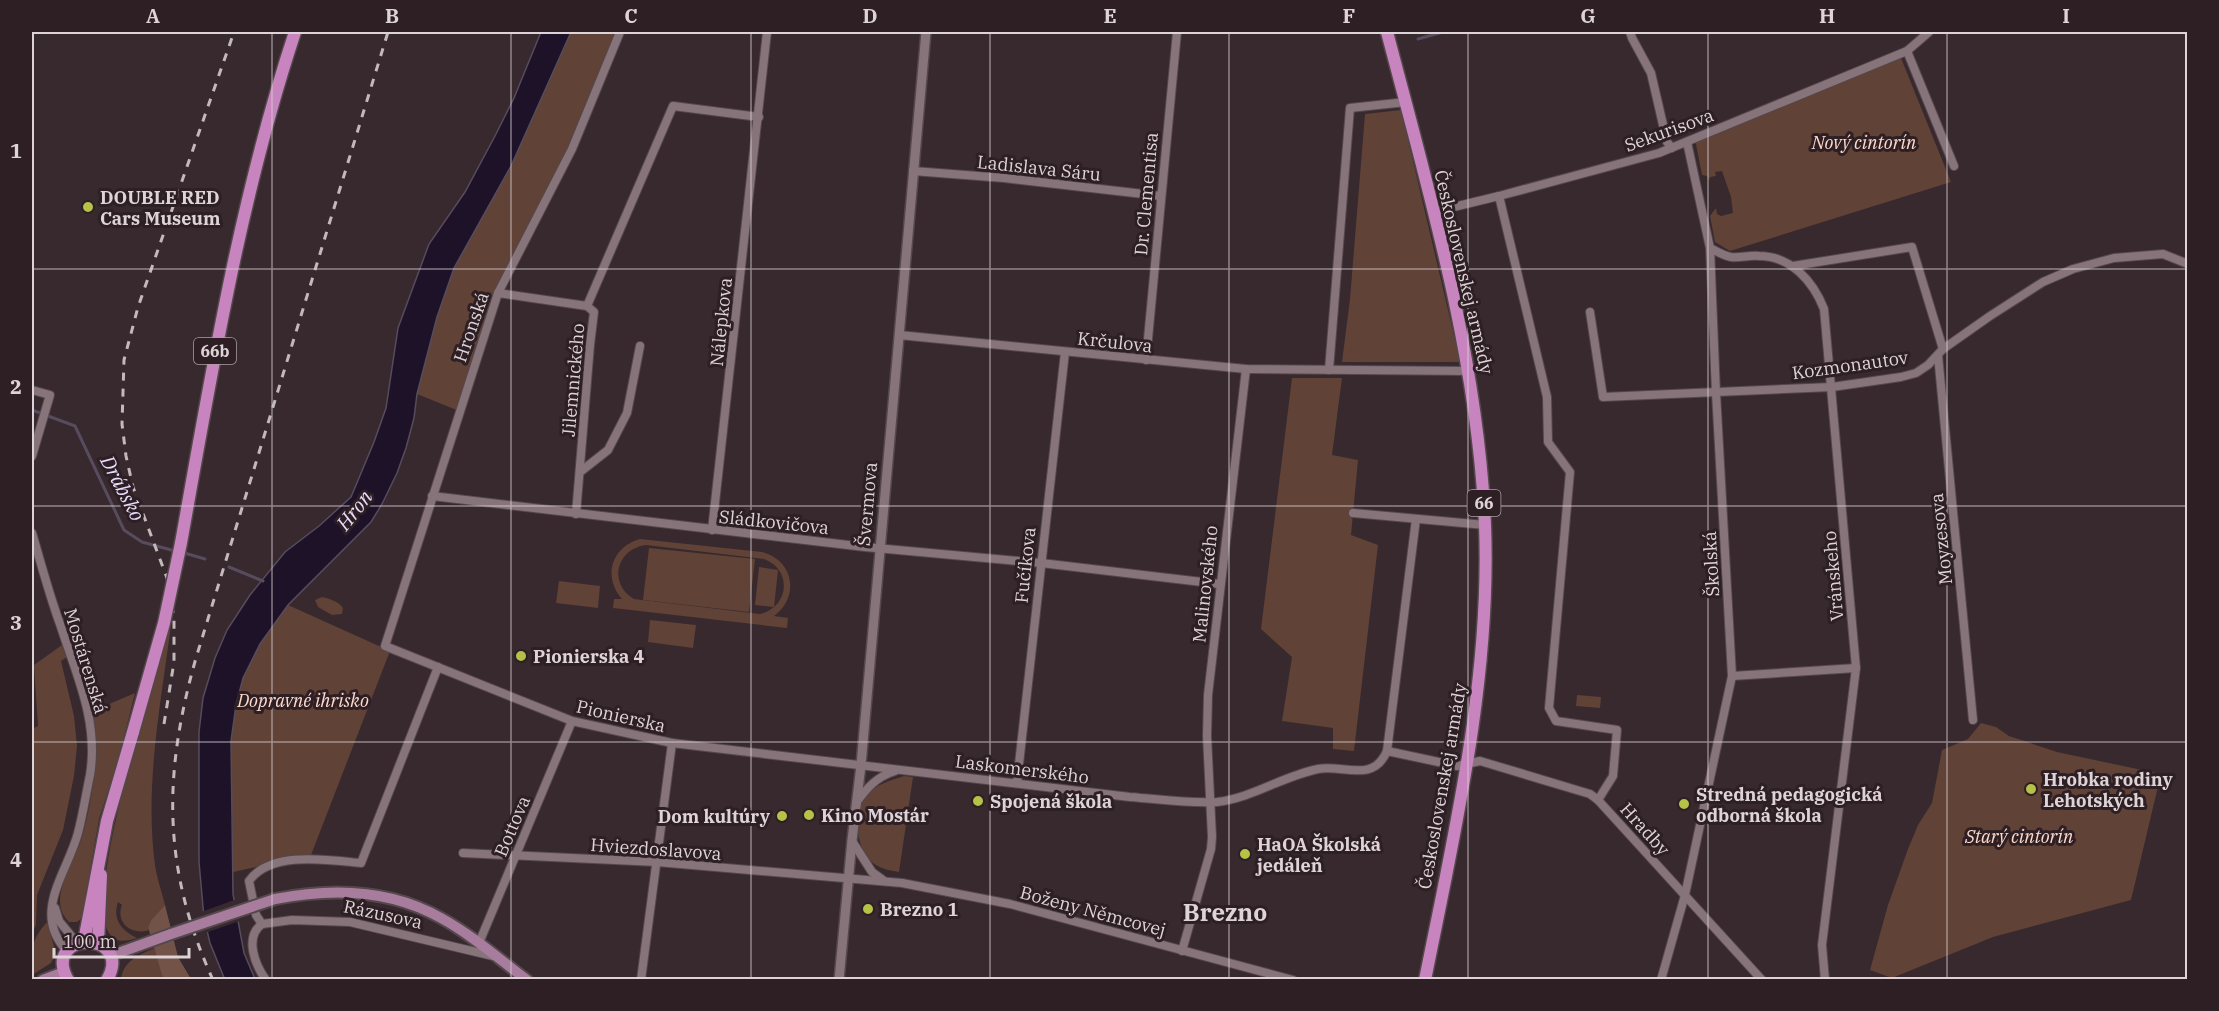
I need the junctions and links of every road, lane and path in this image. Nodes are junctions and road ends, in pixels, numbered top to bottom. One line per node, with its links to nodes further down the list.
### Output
1 (295, 32): 66 (main road, 66b, bridge)
2 (620, 32): 22 (street, Hronská)
3 (767, 32): 11 (street, Nálepkova)
4 (926, 32): 15 (street, Švermova)
5 (1177, 32): 16 (street, Dr. Clementisa)
6 (1387, 32): 10 (main road, Československej armády / 66)
7 (1630, 32): 13 (street)
8 (1929, 32): 9 (street, Sekurisova)
9 (1907, 51): 12 (street, Sekurisova); 14 (street)
10 (1406, 102): 18 (main road, Československej armády / 66); 31 (street)
11 (759, 117): 23 (street); 43 (street, Nálepkova)
12 (1688, 142): 13 (street, Sekurisova); 19 (street, Školská)
13 (1672, 148): 17 (street, Sekurisova)
14 (1954, 165)
15 (913, 171): 16 (street, Ladislava Sáru); 25 (street, Švermova)
16 (1161, 196): 29 (street, Dr. Clementisa)
17 (1499, 196): 18 (street, Sekurisova); 60 (street)
18 (1433, 212): 32 (main road, Československej armády / 66)
19 (1710, 248): 21 (street, Vránskeho); 35 (street, Školská)
20 (2187, 264): 28 (street, Kozmonautov)
21 (1793, 266): 28 (street, Moyzesova); 33 (street, Vránskeho)
22 (498, 293): 23 (street, Jilemnického); 38 (street, Hronská)
23 (587, 306): 37 (street, Jilemnického)
24 (1590, 312): 35 (street, Kozmonautov)
25 (898, 335): 27 (street, Krčulova); 45 (street, Švermova)
26 (640, 346): 37 (street)
27 (1065, 352): 29 (street, Krčulova); 46 (street, Fučíkova)
28 (1940, 352): 33 (street, Kozmonautov); 52 (street, Moyzesova)
29 (1146, 360): 30 (street, Krčulova)
30 (1246, 369): 31 (street, Krčulova); 47 (street, Malinovského)
31 (1329, 370): 32 (street, Krčulova)
32 (1469, 371): 42 (main road, Československej armády / 66)
33 (1832, 387): 35 (street, Kozmonautov); 50 (street, Vránskeho)
34 (32, 390): 36 (street)
35 (1716, 393): 51 (street, Školská)
36 (32, 456)
37 (580, 472): 40 (street, Jilemnického)
38 (432, 496): 40 (street, Sládkovičova); 48 (street, Hronská)
39 (1353, 513): 41 (street)
40 (576, 514): 43 (street, Sládkovičova)
41 (1416, 519): 42 (street); 55 (street)
42 (1485, 525): 57 (main road, Československej armády / 66)
43 (712, 530): 45 (street, Sládkovičova)
44 (32, 533): 71 (street, Mostárenská)
45 (879, 548): 46 (street, Sládkovičova); 56 (street, Švermova)
46 (1041, 563): 47 (street, Sládkovičova); 59 (street, Fučíkova)
47 (1219, 584): 61 (street, Malinovského)
48 (386, 646): 49 (street, Pionierska)
49 (438, 667): 53 (street, Pionierska); 72 (street)
50 (1856, 668): 51 (street); 91 (street, Vránskeho)
51 (1732, 676): 70 (street, Školská)
52 (1973, 720)
53 (572, 721): 54 (street, Pionierska); 65 (street, Bottova)
54 (672, 743): 56 (street, Pionierska); 67 (street)
55 (1387, 752): 57 (street, Hradby); 61 (street)
56 (861, 765): 58 (street, Laskomerského); 62 (street, Švermova)
57 (1468, 765): 60 (street, Hradby); 88 (main road, Československej armády / 66)
58 (906, 770): 59 (street, Laskomerského); 62 (street, Laskomerského)
59 (1017, 782): 61 (street, Laskomerského)
60 (1598, 800): 70 (street, Hradby)
61 (1211, 802): 77 (street, Malinovského)
62 (856, 803): 63 (street, Švermova)
63 (852, 840): 68 (street, Švermova); 69 (street)
64 (463, 854): 65 (street, Hviezdoslavova)
65 (515, 857): 67 (street, Hviezdoslavova); 75 (street, Bottova)
66 (101, 859): 73 (main road, 66b); 74 (main road, 66b)
67 (657, 862): 68 (street, Hviezdoslavova); 85 (street)
68 (848, 879): 69 (street, Boženy Němcovej); 86 (street, Švermova)
69 (884, 881): 77 (street, Boženy Němcovej)
70 (1685, 896): 89 (street, Školská); 90 (street, Hradby)
71 (53, 904): 73 (street); 76 (street, Mostárenská)
72 (262, 924): 79 (street, Rázusova); 83 (street)
73 (81, 942): 74 (main road); 76 (main road)
74 (98, 943): 78 (main road)
75 (479, 943): 78 (main road, Rázusova, bridge); 79 (main road, Rázusova)
76 (67, 951): 80 (main road)
77 (1182, 951): 87 (street, Boženy Němcovej)
78 (110, 956): 82 (main road)
79 (496, 957): 84 (main road, Rázusova)
80 (66, 976): 81 (main road)
81 (43, 980)
82 (107, 980)
83 (266, 980)
84 (527, 980)
85 (641, 980)
86 (839, 980)
87 (1293, 980)
88 (1425, 980)
89 (1661, 980)
90 (1762, 980)
91 (1825, 980)

